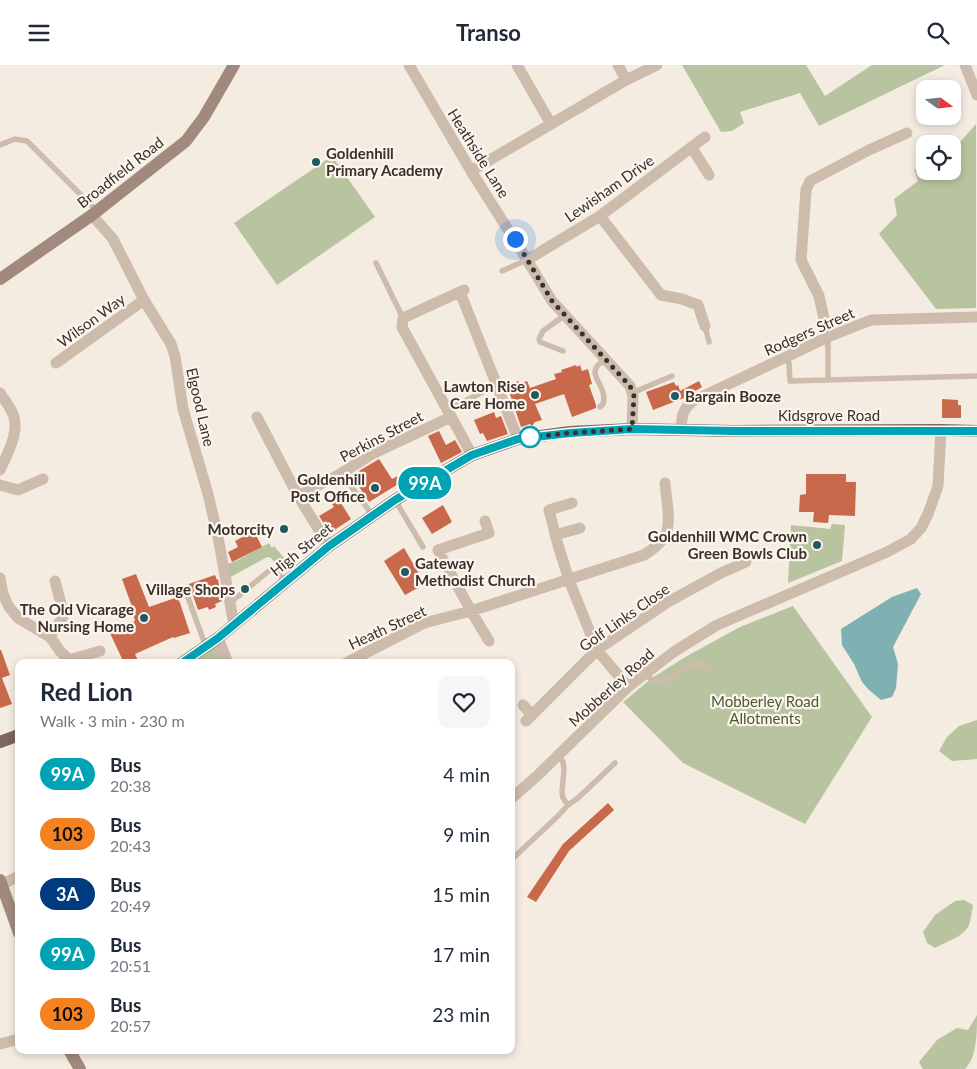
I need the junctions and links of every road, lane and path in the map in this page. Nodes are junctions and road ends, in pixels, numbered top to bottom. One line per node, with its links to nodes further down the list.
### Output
1 (234, 65): 16 (street, Broadfield Road)
2 (409, 65): 14 (street, Heathside Lane)
3 (517, 65): 9 (street)
4 (618, 65): 7 (street)
5 (657, 65): 7 (street)
6 (965, 65): 8 (street)
7 (626, 80): 9 (street)
8 (977, 95)
9 (551, 124): 14 (street)
10 (907, 133): 27 (street)
11 (705, 137): 13 (street, Lewisham Drive)
12 (0, 145): 16 (lane)
13 (692, 148): 15 (street); 17 (street, Lewisham Drive)
14 (471, 171): 18 (street, Heathside Lane)
15 (710, 175)
16 (94, 213): 21 (street, Broadfield Road); 22 (street, Elgood Lane)
17 (600, 216): 18 (street, Lewisham Drive); 26 (street)
18 (527, 260): 20 (lane); 23 (street, Heathside Lane)
19 (376, 263): 25 (lane)
20 (502, 271)
21 (1, 278)
22 (144, 301): 32 (street, Wilson Way); 70 (street, Elgood Lane)
23 (565, 315): 29 (lane); 31 (street, Heathside Lane)
24 (977, 317): 27 (street, Rodgers Street)
25 (402, 318): 36 (street); 40 (street)
26 (705, 326): 28 (lane)
27 (828, 337): 30 (street, Rodgers Street); 35 (lane)
28 (709, 342)
29 (563, 351)
30 (787, 357): 35 (lane); 43 (street, Rodgers Street)
31 (606, 359): 38 (street, Heathside Lane); 39 (lane)
32 (56, 363)
33 (672, 375): 38 (lane)
34 (977, 376): 35 (lane)
35 (828, 379)
36 (496, 385): 40 (lane); 46 (street)
37 (0, 393): 48 (street)
38 (632, 393): 42 (street)
39 (600, 407)
40 (449, 413): 47 (street); 53 (street, Perkins Street)
41 (257, 417): 53 (street)
42 (632, 429): 43 (main road, High Street); 46 (main road, High Street)
43 (680, 429): 44 (main road, Kidsgrove Road)
44 (941, 430): 45 (main road, Kidsgrove Road); 85 (street, Mobberley Road)
45 (977, 431)
46 (518, 439): 47 (main road, High Street)
47 (472, 455): 54 (main road, High Street)
48 (0, 470)
49 (43, 479): 51 (street)
50 (665, 483): 66 (street, Heath Street)
51 (0, 485)
52 (351, 486): 56 (lane)
53 (298, 496): 60 (street)
54 (395, 500): 56 (main road, High Street); 61 (lane)
55 (572, 503): 59 (street)
56 (373, 516): 60 (main road, High Street)
57 (485, 521): 71 (street)
58 (580, 528): 59 (street)
59 (555, 535): 66 (street)
60 (329, 546): 68 (main road, High Street)
61 (423, 547)
62 (729, 556): 64 (street)
63 (746, 562): 64 (street, Golf Links Close)
64 (734, 567): 77 (street, Golf Links Close)
65 (0, 578): 73 (street)
66 (569, 580): 71 (street, Heath Street); 77 (street)
67 (55, 581): 73 (street)
68 (285, 583): 70 (lane); 72 (main road, High Street)
69 (186, 592): 76 (lane)
70 (230, 603): 72 (street, Elgood Lane)
71 (471, 611): 75 (street); 83 (street, Heath Street)
72 (234, 625): 74 (main road, High Street)
73 (50, 637): 79 (street)
74 (218, 638): 76 (main road, High Street); 82 (street)
75 (489, 641)
76 (206, 647): 81 (main road, High Street)
77 (597, 650): 86 (street); 87 (street, Golf Links Close)
78 (100, 651): 80 (street)
79 (68, 659)
80 (72, 659)
81 (188, 659)
82 (226, 659)
83 (354, 659)
84 (708, 667): 85 (lane)
85 (646, 673): 86 (street, Mobberley Road)
86 (628, 687): 90 (street, Mobberley Road)
87 (523, 705)
88 (15, 736): 89 (main road)
89 (0, 742)
90 (558, 755): 92 (street, Mobberley Road); 93 (lane)
91 (615, 763): 93 (lane)
92 (515, 795)
93 (568, 805): 94 (lane)
94 (515, 856)
95 (15, 878): 96 (street)
96 (1, 883): 97 (street)
97 (15, 922)
98 (15, 1040): 99 (street)
99 (0, 1044)
100 (71, 1054): 101 (street)
101 (80, 1069)

